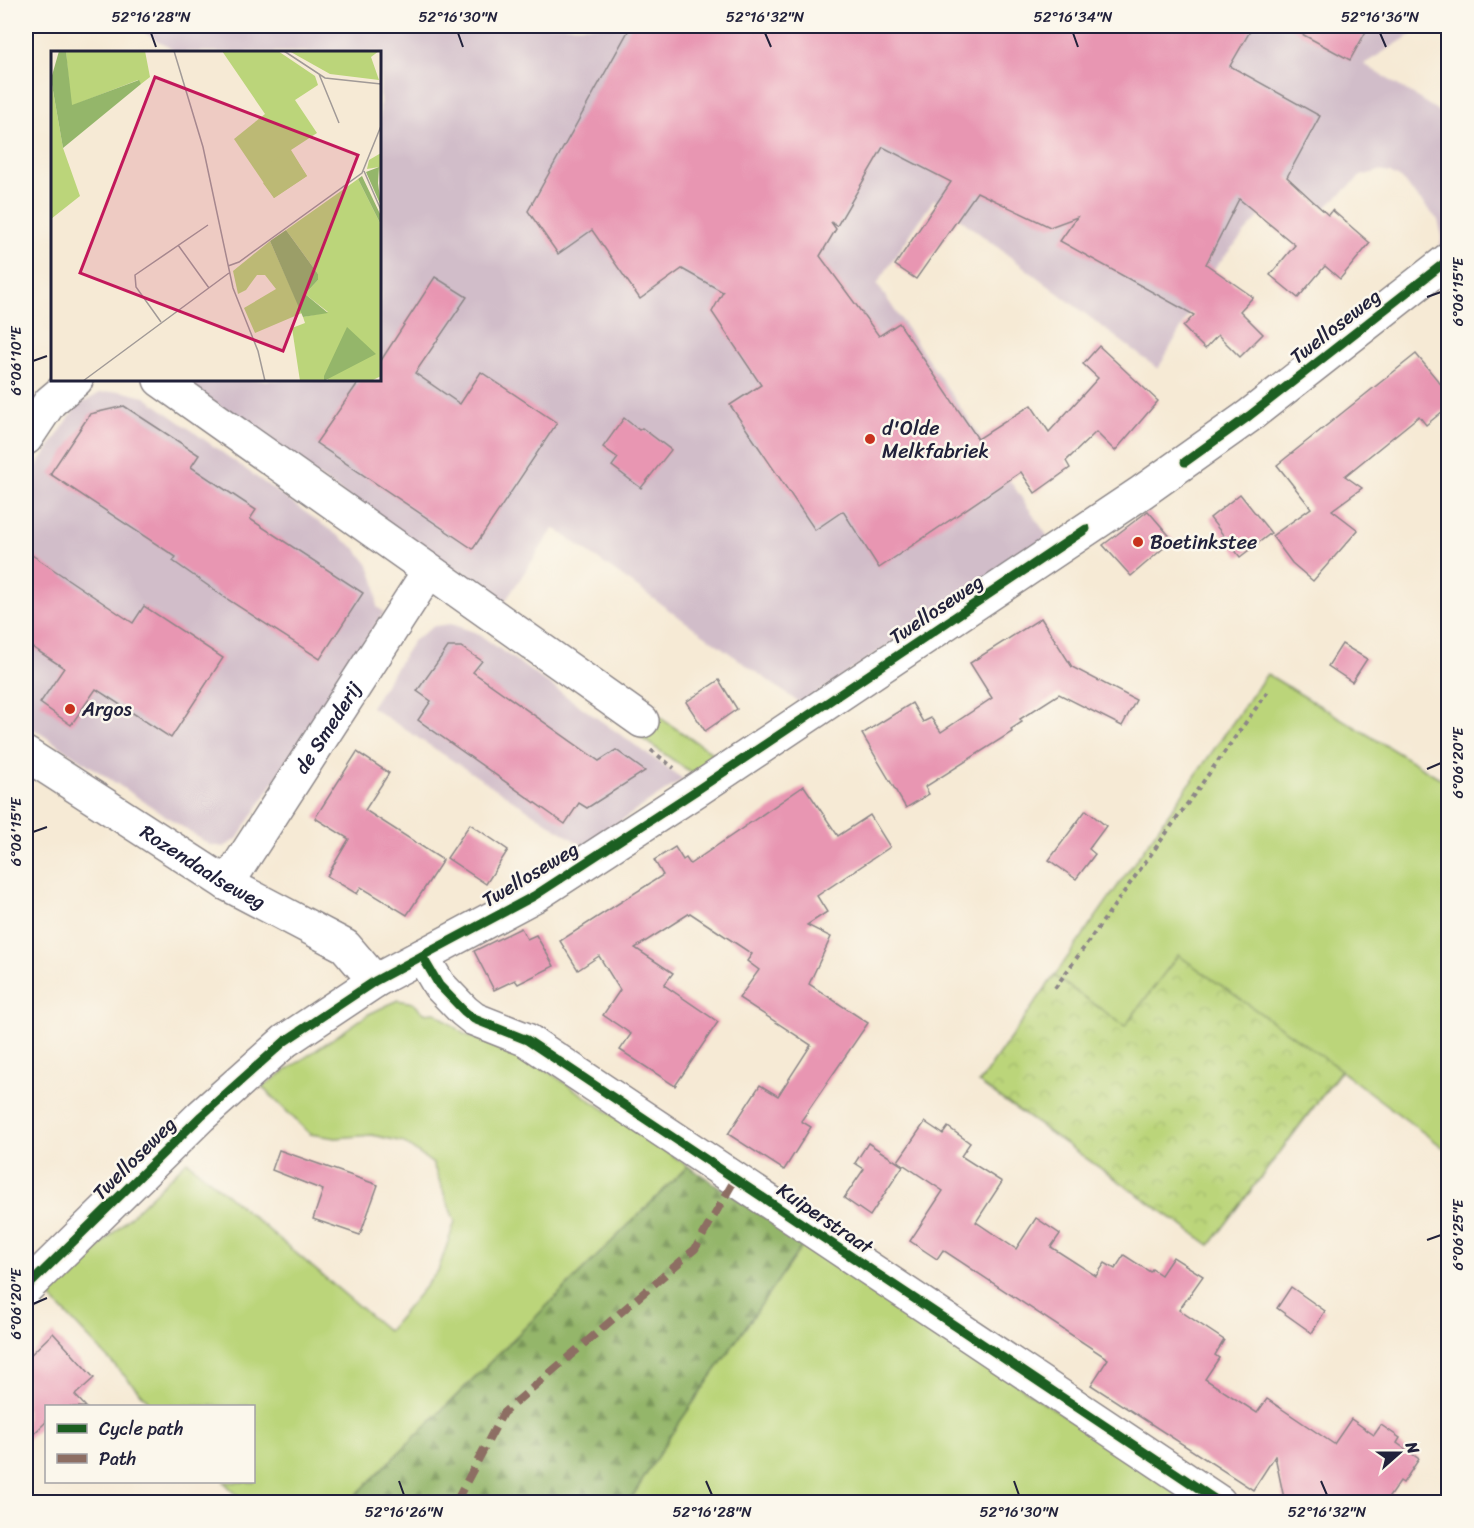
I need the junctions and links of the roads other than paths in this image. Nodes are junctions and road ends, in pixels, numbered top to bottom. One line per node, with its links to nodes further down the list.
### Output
1 (1449, 260): 9 (street, Twelloseweg)
2 (75, 381): 4 (street)
3 (161, 381): 5 (street)
4 (26, 438)
5 (429, 570): 6 (street); 8 (street, de Smederij)
6 (642, 721)
7 (26, 754): 8 (street, Rozendaalseweg)
8 (228, 884): 10 (street, Rozendaalseweg)
9 (422, 956): 10 (street, Twelloseweg); 12 (street, Kuiperstraat)
10 (375, 981): 11 (street, Twelloseweg)
11 (26, 1288)
12 (1219, 1503)

